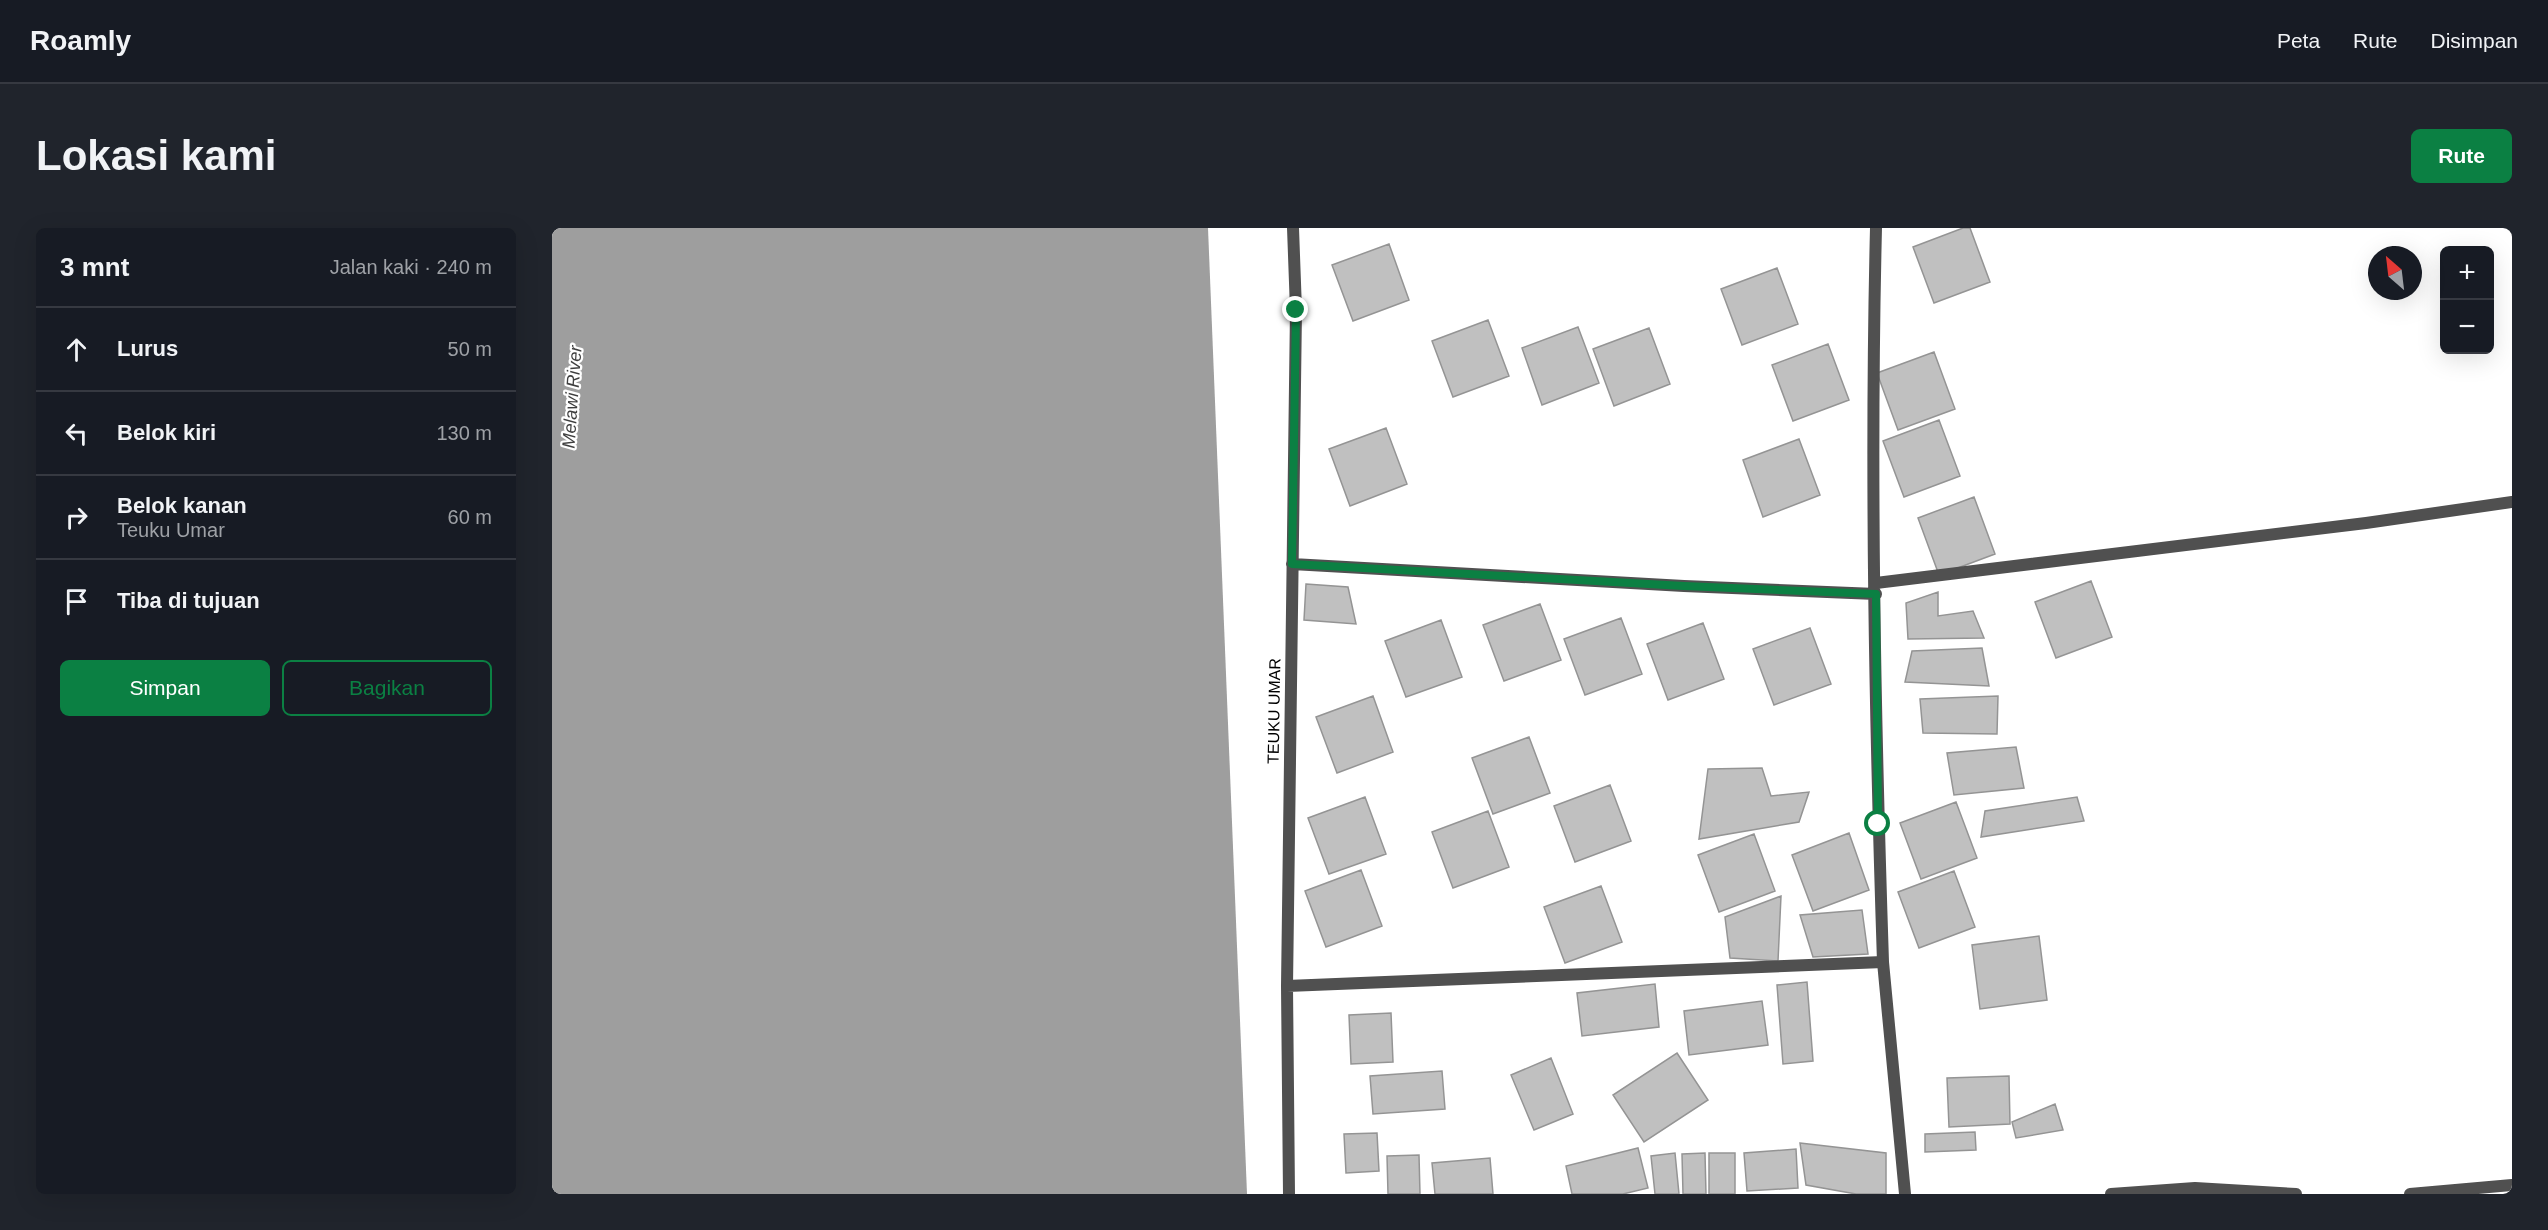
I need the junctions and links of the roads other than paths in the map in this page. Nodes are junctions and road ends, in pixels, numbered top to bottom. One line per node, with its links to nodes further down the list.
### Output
1 (1293, 228): 4 (street, TEUKU UMAR)
2 (1876, 228): 5 (street)
3 (2512, 502): 5 (street)
4 (1292, 564): 5 (street); 7 (street, TEUKU UMAR)
5 (1876, 588): 6 (street)
6 (1883, 962): 7 (street); 10 (street)
7 (1287, 986): 9 (street, TEUKU UMAR)
8 (2512, 1185): 13 (street)
9 (1288, 1194)
10 (1905, 1194)
11 (2111, 1194): 12 (street)
12 (2296, 1194)
13 (2410, 1194)

